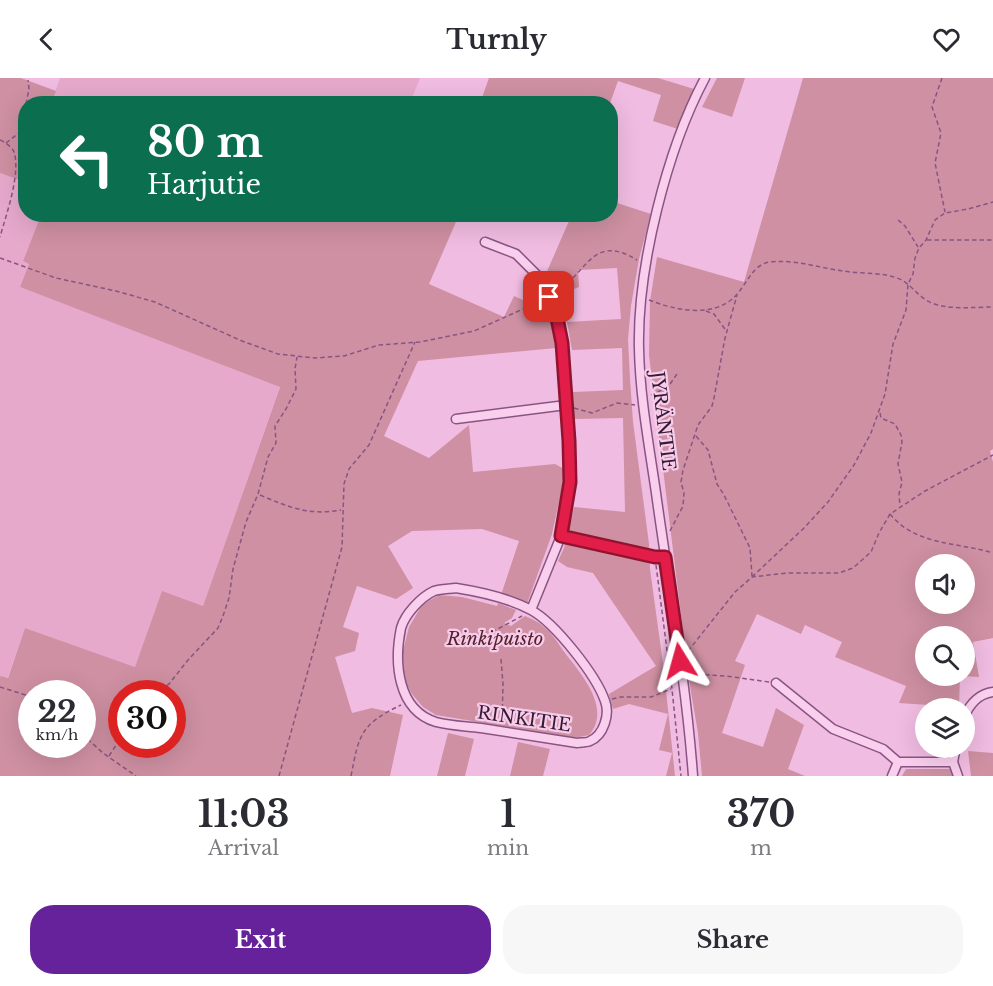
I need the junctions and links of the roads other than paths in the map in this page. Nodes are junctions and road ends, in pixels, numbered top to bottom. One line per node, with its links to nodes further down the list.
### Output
1 (705, 78): 6 (street, JYRÄNTIE)
2 (485, 242): 3 (street)
3 (567, 407): 4 (street); 5 (street)
4 (456, 419)
5 (561, 536): 6 (street); 7 (street)
6 (665, 557): 14 (street, JYRÄNTIE)
7 (530, 610): 7 (street, RINKITIE)
8 (776, 683): 12 (street)
9 (993, 692): 10 (street)
10 (975, 700)
11 (954, 758): 13 (street)
12 (898, 762): 13 (street); 15 (street)
13 (953, 762): 16 (street)
14 (693, 776)
15 (892, 776)
16 (958, 776)

